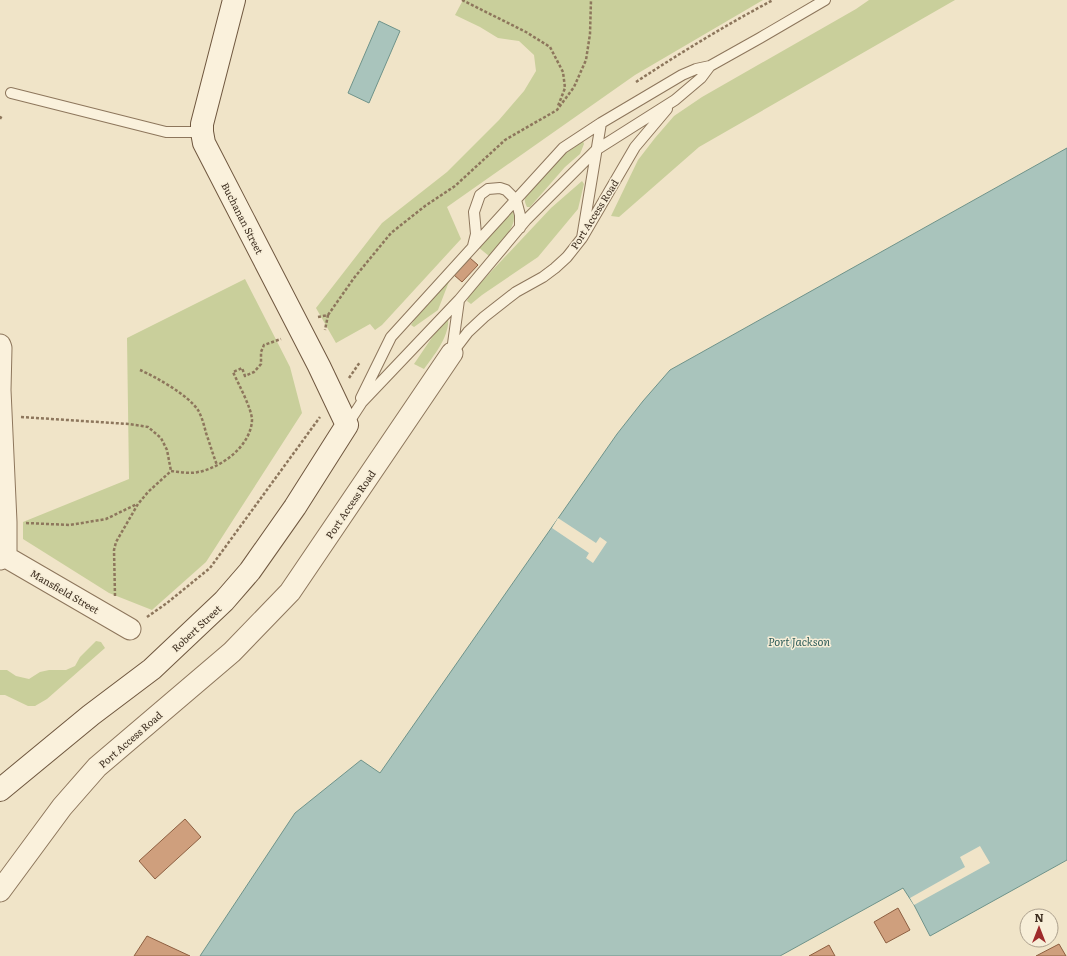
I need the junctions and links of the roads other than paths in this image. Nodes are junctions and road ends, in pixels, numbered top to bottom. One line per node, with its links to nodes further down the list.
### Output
1 (234, 0): 7 (street, Buchanan Street)
2 (825, 0): 3 (lane)
3 (710, 66): 5 (lane); 6 (lane)
4 (11, 93): 7 (lane)
5 (675, 100): 8 (lane); 11 (lane, Port Access Road)
6 (601, 123): 8 (lane); 9 (lane)
7 (202, 132): 17 (street, Buchanan Street)
8 (596, 150): 10 (lane); 11 (lane)
9 (516, 200): 10 (lane); 12 (lane); 12 (lane)
10 (520, 228): 13 (lane)
11 (582, 238): 15 (lane, Port Access Road)
12 (473, 246): 17 (lane)
13 (459, 300): 15 (lane); 17 (lane)
14 (0, 345): 16 (street)
15 (452, 353): 21 (street, Port Access Road)
16 (0, 390): 18 (street)
17 (347, 425): 20 (street, Robert Street)
18 (3, 558): 19 (street, Mansfield Street)
19 (130, 629)
20 (0, 790)
21 (0, 891)

